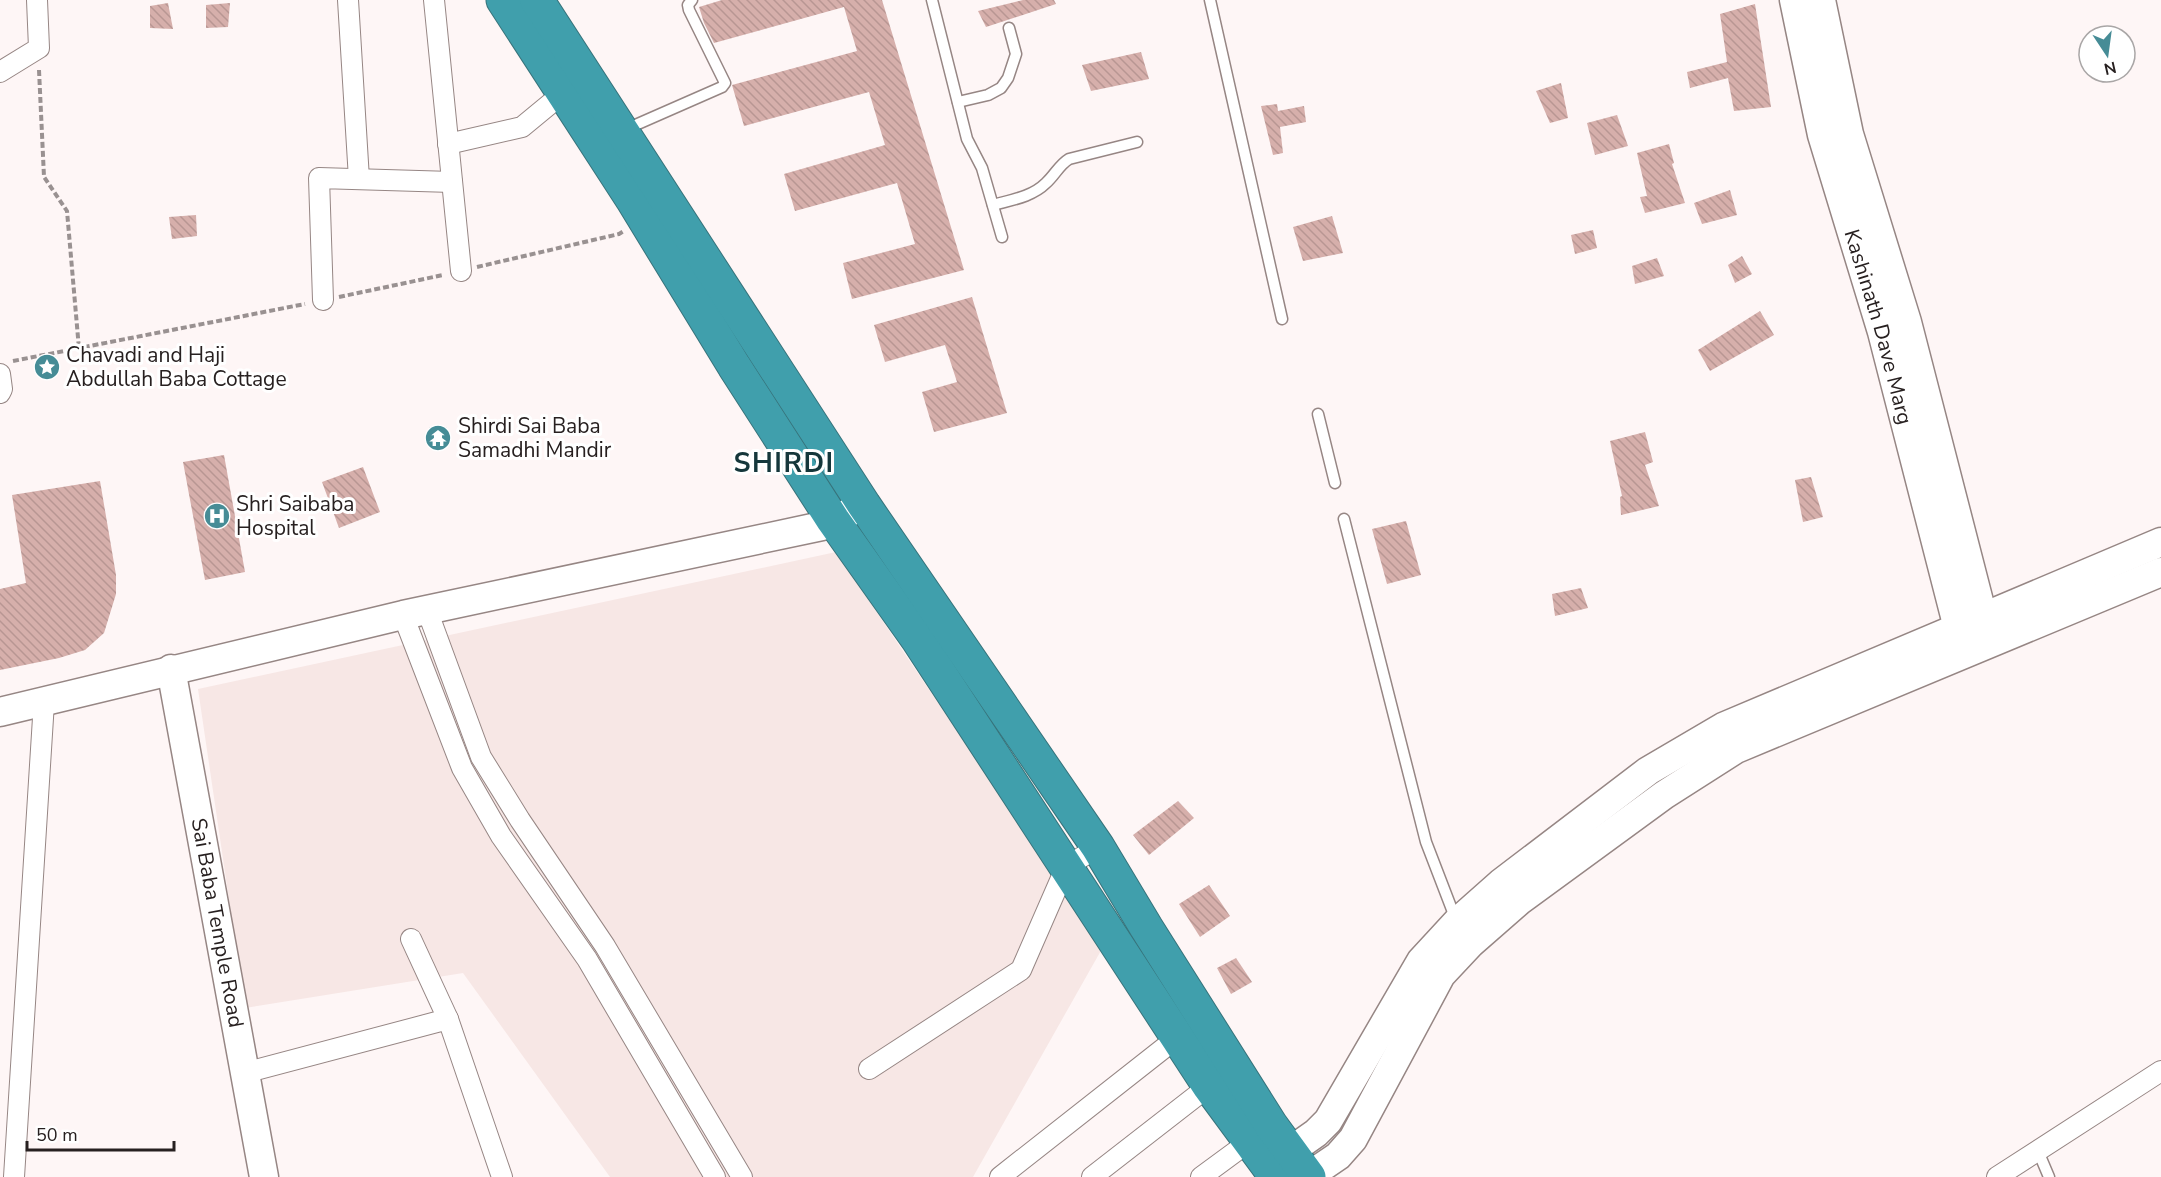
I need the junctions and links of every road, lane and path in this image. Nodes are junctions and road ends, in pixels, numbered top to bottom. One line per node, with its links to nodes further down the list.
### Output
1 (37, 0): 11 (street)
2 (348, 0): 18 (street)
3 (434, 0): 17 (street)
4 (692, 0): 15 (lane)
5 (932, 0): 14 (lane)
6 (1210, 0): 24 (lane)
7 (1794, 0): 36 (street, Kashinath Dave Marg)
8 (1821, 0): 36 (street, Kashinath Dave Marg)
9 (528, 3): 13 (highway); 15 (highway)
10 (1009, 28): 14 (lane)
11 (39, 48): 12 (street); 25 (path)
12 (0, 72)
13 (562, 94): 17 (street); 32 (highway)
14 (958, 102): 20 (lane)
15 (621, 131): 30 (highway)
16 (1137, 142): 20 (lane)
17 (448, 144): 19 (street)
18 (359, 179): 19 (street); 23 (street)
19 (452, 182): 22 (street)
20 (993, 205): 21 (lane)
21 (1002, 237)
22 (461, 271)
23 (323, 300)
24 (1282, 319)
25 (79, 349)
26 (0, 374): 27 (street)
27 (0, 393)
28 (1318, 414): 29 (lane)
29 (1335, 483)
30 (864, 505): 32 (street); 40 (highway)
31 (1344, 519): 42 (lane)
32 (833, 520): 35 (street); 41 (highway)
33 (2161, 542): 36 (street)
34 (2161, 572): 36 (street)
35 (415, 612): 37 (street); 55 (street); 56 (street)
36 (1977, 635): 42 (street)
37 (171, 669): 38 (street); 48 (street, Sai Baba Temple Road)
38 (44, 702): 39 (street); 52 (street)
39 (0, 712)
40 (1098, 847): 41 (street); 51 (highway)
41 (1066, 867): 45 (highway); 46 (street)
42 (1464, 933): 51 (street)
43 (411, 939): 44 (street)
44 (448, 1019): 48 (street); 54 (street)
45 (1178, 1037): 49 (highway); 57 (street)
46 (869, 1070)
47 (2161, 1071): 50 (street)
48 (244, 1073): 53 (street, Sai Baba Temple Road)
49 (1209, 1086): 51 (highway); 58 (street)
50 (2038, 1151): 60 (street); 61 (lane)
51 (1287, 1167): 59 (street)
52 (14, 1177)
53 (264, 1177)
54 (502, 1177)
55 (715, 1177)
56 (742, 1177)
57 (1000, 1177)
58 (1092, 1177)
59 (1201, 1177)
60 (1997, 1177)
61 (2049, 1177)

